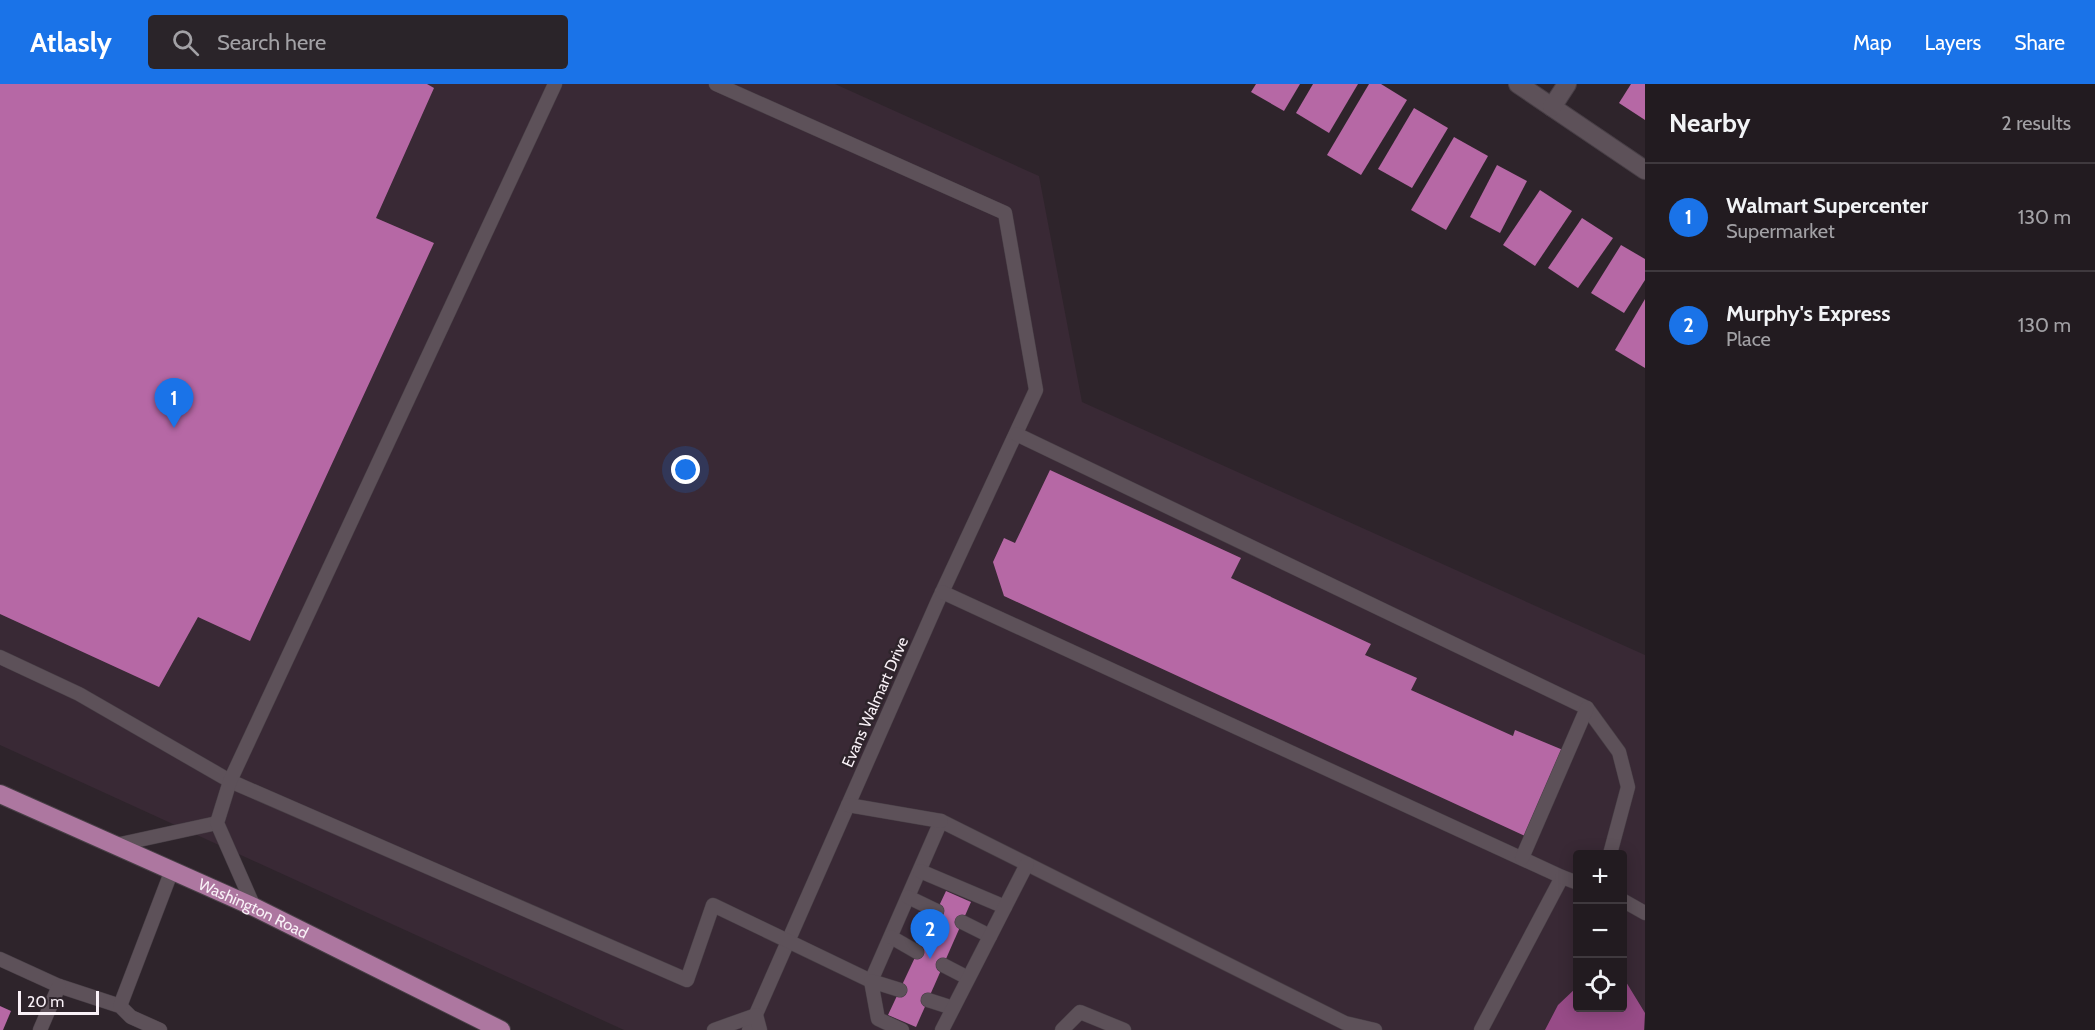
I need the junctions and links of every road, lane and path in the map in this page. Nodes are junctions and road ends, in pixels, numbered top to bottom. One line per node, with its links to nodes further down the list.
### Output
1 (555, 84): 11 (lane)
2 (716, 84): 7 (lane, Evans Walmart Drive)
3 (1518, 84): 5 (street)
4 (1567, 84): 5 (street)
5 (1552, 107): 6 (street)
6 (1645, 170)
7 (1016, 434): 8 (lane, Evans Walmart Drive); 10 (lane)
8 (942, 592): 13 (lane, Evans Walmart Drive); 18 (lane)
9 (0, 657): 11 (lane)
10 (1587, 708): 17 (lane); 18 (lane)
11 (230, 781): 15 (lane); 33 (lane)
12 (0, 794): 16 (main road, Washington Road)
13 (848, 805): 14 (lane); 33 (lane, Evans Walmart Drive)
14 (941, 821): 19 (lane); 21 (lane)
15 (217, 823): 16 (lane); 26 (lane)
16 (116, 845): 20 (main road, Washington Road)
17 (1611, 850)
18 (1522, 858): 22 (lane)
19 (1027, 864): 27 (lane); 55 (lane)
20 (172, 870): 26 (main road, Washington Road); 42 (lane)
21 (920, 871): 24 (lane); 27 (lane)
22 (1562, 877): 23 (lane); 56 (lane)
23 (1573, 881)
24 (908, 897): 28 (lane); 32 (lane)
25 (1627, 902): 29 (lane)
26 (254, 907): 47 (main road, Washington Road)
27 (1005, 907): 31 (lane)
28 (937, 911)
29 (1645, 913)
30 (962, 922): 31 (lane)
31 (990, 936): 37 (lane)
32 (891, 937): 34 (lane); 38 (lane)
33 (789, 940): 38 (lane); 44 (lane, Evans Walmart Drive)
34 (917, 952)
35 (0, 959): 39 (lane)
36 (943, 966): 37 (lane)
37 (968, 978): 43 (lane)
38 (872, 981): 40 (lane); 51 (lane)
39 (59, 986): 42 (lane); 45 (lane)
40 (900, 990)
41 (928, 1000): 43 (lane)
42 (120, 1006): 46 (lane)
43 (953, 1008): 52 (lane)
44 (756, 1015): 48 (lane); 49 (lane, Evans Walmart Drive); 50 (lane)
45 (40, 1030)
46 (159, 1030)
47 (501, 1030)
48 (714, 1030)
49 (749, 1030)
50 (760, 1030)
51 (902, 1030)
52 (942, 1030)
53 (1062, 1030): 54 (lane)
54 (1124, 1030)
55 (1375, 1030)
56 (1481, 1030)

